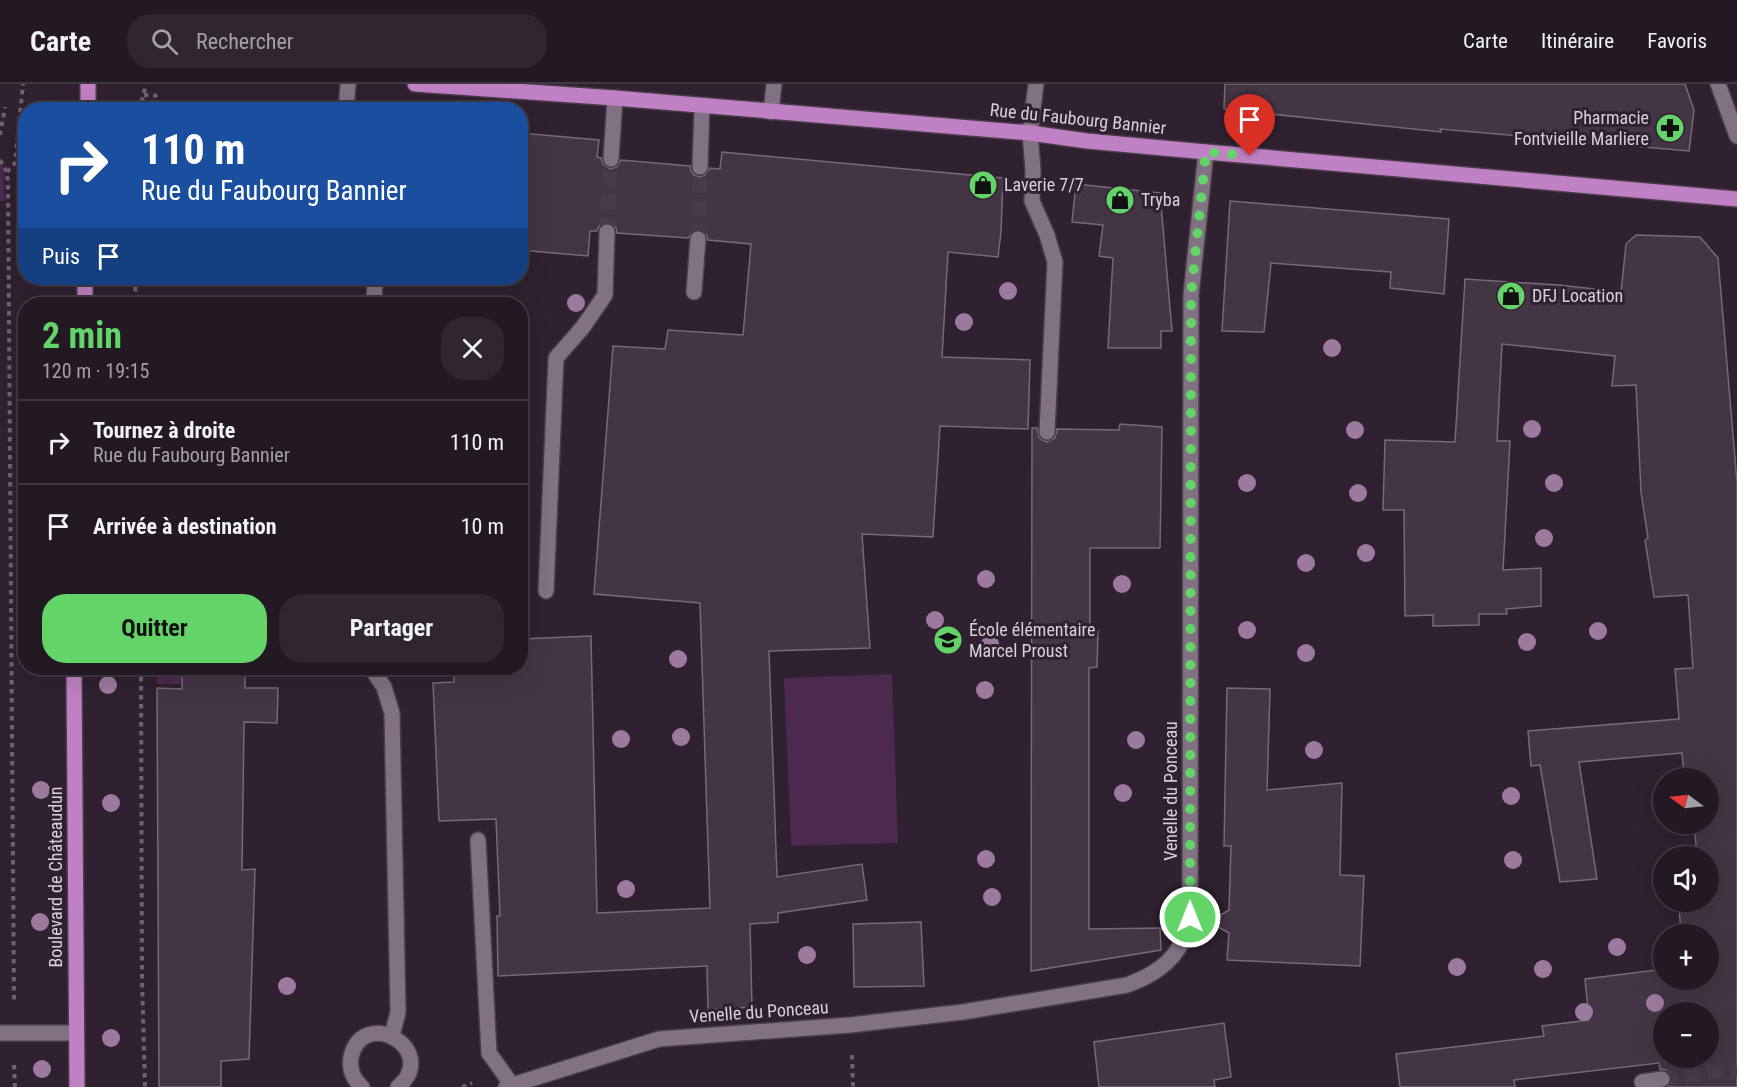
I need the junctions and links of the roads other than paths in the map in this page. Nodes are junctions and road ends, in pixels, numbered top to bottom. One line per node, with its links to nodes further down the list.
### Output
1 (88, 84): 8 (main road)
2 (348, 84): 9 (street)
3 (416, 84): 7 (main road, Rue du Faubourg Bannier)
4 (774, 84): 11 (street)
5 (1036, 84): 12 (street)
6 (1718, 84): 13 (street)
7 (615, 98): 10 (main road, Rue du Faubourg Bannier); 15 (street)
8 (88, 102)
9 (347, 102)
10 (702, 106): 11 (main road, Rue du Faubourg Bannier); 16 (street)
11 (771, 112): 12 (main road, Rue du Faubourg Bannier)
12 (1030, 133): 14 (main road, Rue du Faubourg Bannier); 21 (street)
13 (1737, 136)
14 (1206, 152): 17 (main road, Rue du Faubourg Bannier); 31 (street, Venelle du Ponceau)
15 (611, 159)
16 (700, 167)
17 (1737, 199)
18 (607, 232): 22 (street)
19 (698, 239): 20 (street)
20 (694, 292)
21 (1047, 432)
22 (546, 591)
23 (74, 675): 27 (main road, Boulevard de Châteaudun)
24 (376, 675): 28 (street)
25 (478, 840): 31 (street)
26 (7, 1033): 27 (street)
27 (76, 1033): 32 (main road, Boulevard de Châteaudun)
28 (392, 1036): 33 (street); 34 (street)
29 (1662, 1079): 30 (street)
30 (1642, 1082)
31 (509, 1086)
32 (77, 1087)
33 (362, 1087)
34 (398, 1087)

